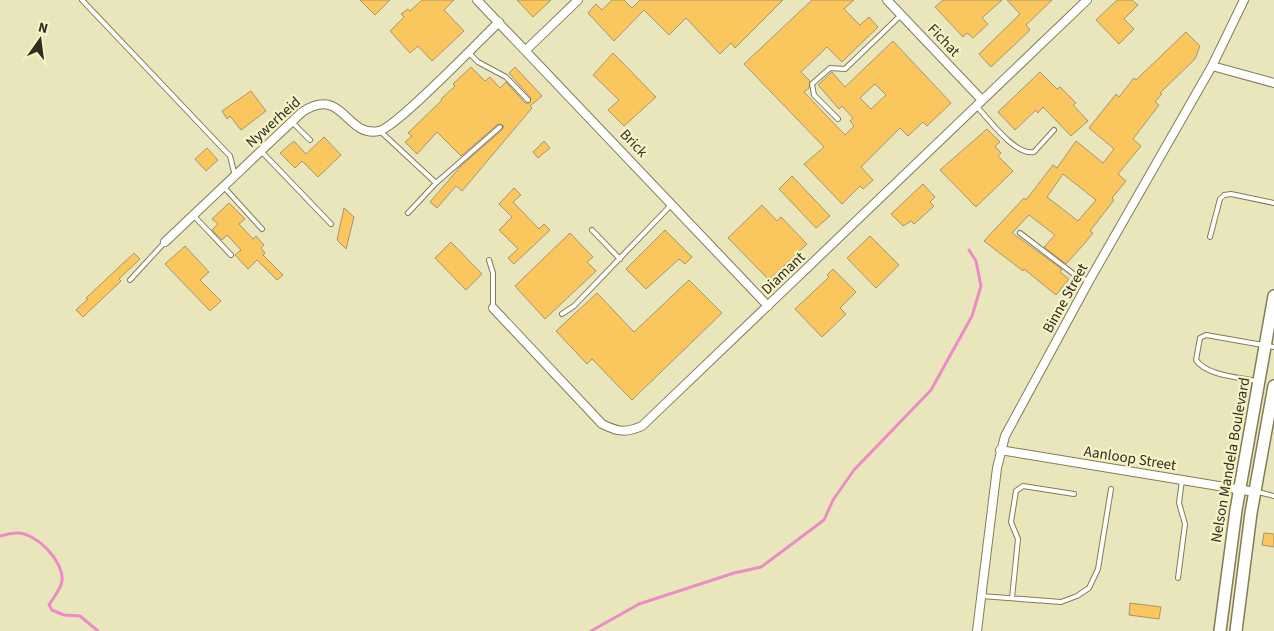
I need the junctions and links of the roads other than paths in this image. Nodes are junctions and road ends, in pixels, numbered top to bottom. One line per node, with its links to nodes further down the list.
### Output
1 (82, 0): 22 (lane)
2 (478, 0): 8 (street, Brick)
3 (578, 0): 9 (street)
4 (886, 0): 7 (street, Fichat)
5 (1088, 0): 14 (street, Diamant)
6 (1244, 0): 11 (street, Binne Street)
7 (901, 15): 14 (street, Fichat); 15 (lane)
8 (499, 22): 9 (street, Brick); 10 (street)
9 (526, 50): 26 (street, Brick)
10 (468, 52): 13 (lane); 19 (street)
11 (1212, 66): 12 (street); 39 (street, Binne Street)
12 (1274, 83)
13 (528, 100)
14 (978, 102): 18 (lane); 41 (street, Diamant)
15 (838, 120)
16 (292, 122): 19 (street, Nywerheid); 20 (lane); 21 (street, Nywerheid)
17 (500, 127): 23 (lane)
18 (1054, 130)
19 (380, 131): 23 (lane)
20 (310, 140)
21 (261, 151): 22 (street, Nywerheid); 29 (lane)
22 (235, 176): 24 (street, Nywerheid)
23 (436, 182): 27 (lane)
24 (223, 186): 28 (street, Nywerheid); 30 (lane)
25 (1274, 203): 33 (lane)
26 (672, 204): 37 (lane); 41 (street, Brick)
27 (408, 212)
28 (193, 215): 34 (street, Nywerheid); 35 (lane)
29 (331, 224)
30 (262, 229)
31 (592, 230): 37 (lane)
32 (1020, 233): 39 (lane)
33 (1210, 236)
34 (165, 242): 38 (lane)
35 (231, 255)
36 (489, 260): 42 (lane)
37 (620, 260): 43 (lane)
38 (130, 280)
39 (1089, 282): 47 (street, Binne Street)
40 (1274, 296): 44 (street, Nelson Mandela Boulevard)
41 (768, 306): 42 (street, Diamant)
42 (493, 308)
43 (562, 314)
44 (1270, 346): 45 (street, Nelson Mandela Boulevard); 45 (lane)
45 (1258, 382): 50 (street, Nelson Mandela Boulevard)
46 (1274, 386): 51 (street, Nelson Mandela Boulevard)
47 (1000, 450): 48 (street, Aanloop Street); 55 (street, Binne Street)
48 (1182, 480): 50 (street, Aanloop Street); 54 (lane)
49 (1111, 489): 56 (lane)
50 (1239, 489): 51 (street, Aanloop Street); 58 (street, Nelson Mandela Boulevard)
51 (1255, 492): 53 (lane); 59 (street, Nelson Mandela Boulevard)
52 (1074, 494): 56 (lane)
53 (1274, 496)
54 (1178, 578)
55 (981, 596): 56 (lane); 57 (street, Binne Street)
56 (1012, 598)
57 (977, 631)
58 (1220, 631)
59 (1236, 631)

